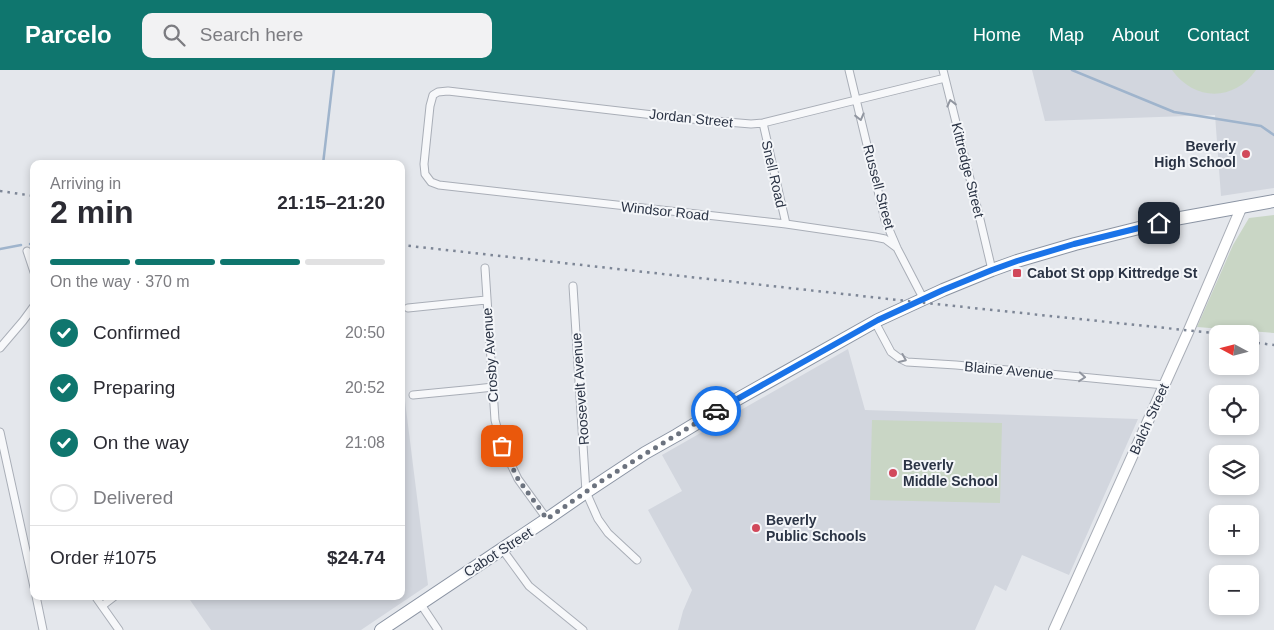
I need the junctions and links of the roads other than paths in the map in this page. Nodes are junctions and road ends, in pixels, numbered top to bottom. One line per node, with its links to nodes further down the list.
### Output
1 (849, 70): 4 (street, Russell Street)
2 (943, 70): 3 (street, Kittredge Street)
3 (945, 78): 4 (street, Jordan Street); 14 (street, Kittredge Street, one-way to 3)
4 (856, 100): 5 (street, Jordan Street); 10 (street, Russell Street, one-way to 10)
5 (763, 123): 6 (street, Jordan Street); 9 (street, Snell Road)
6 (431, 182): 9 (street, Windsor Road)
7 (1274, 201): 8 (highway, Cabot Street)
8 (1242, 206): 14 (highway, Cabot Street); 22 (street, Balch Street)
9 (786, 224): 10 (street, Windsor Road)
10 (897, 248): 16 (street, Russell Street)
11 (28, 251): 12 (street)
12 (30, 258)
13 (485, 268): 17 (street, Crosby Avenue)
14 (992, 270): 16 (highway, Cabot Street)
15 (573, 286): 26 (street, Roosevelt Avenue)
16 (923, 298): 20 (highway, Cabot Street)
17 (486, 300): 18 (street); 23 (street, Crosby Avenue)
18 (408, 308)
19 (30, 311): 21 (street)
20 (875, 322): 22 (street, Blaine Avenue, one-way to 22); 26 (highway, Cabot Street)
21 (0, 348)
22 (1164, 385): 41 (street, Balch Street)
23 (493, 387): 24 (street); 27 (street, Crosby Avenue)
24 (413, 395)
25 (0, 432): 30 (street)
26 (586, 492): 27 (highway, Cabot Street); 29 (street)
27 (547, 519): 28 (highway, Cabot Street)
28 (502, 549): 34 (highway, Cabot Street); 40 (street)
29 (636, 560)
30 (30, 569)
31 (37, 600): 36 (street)
32 (98, 600): 35 (street)
33 (110, 600): 35 (street)
34 (420, 603): 38 (highway, Cabot Street); 39 (street)
35 (102, 606): 37 (street)
36 (43, 630)
37 (119, 630)
38 (381, 630)
39 (438, 630)
40 (583, 630)
41 (1054, 630)

